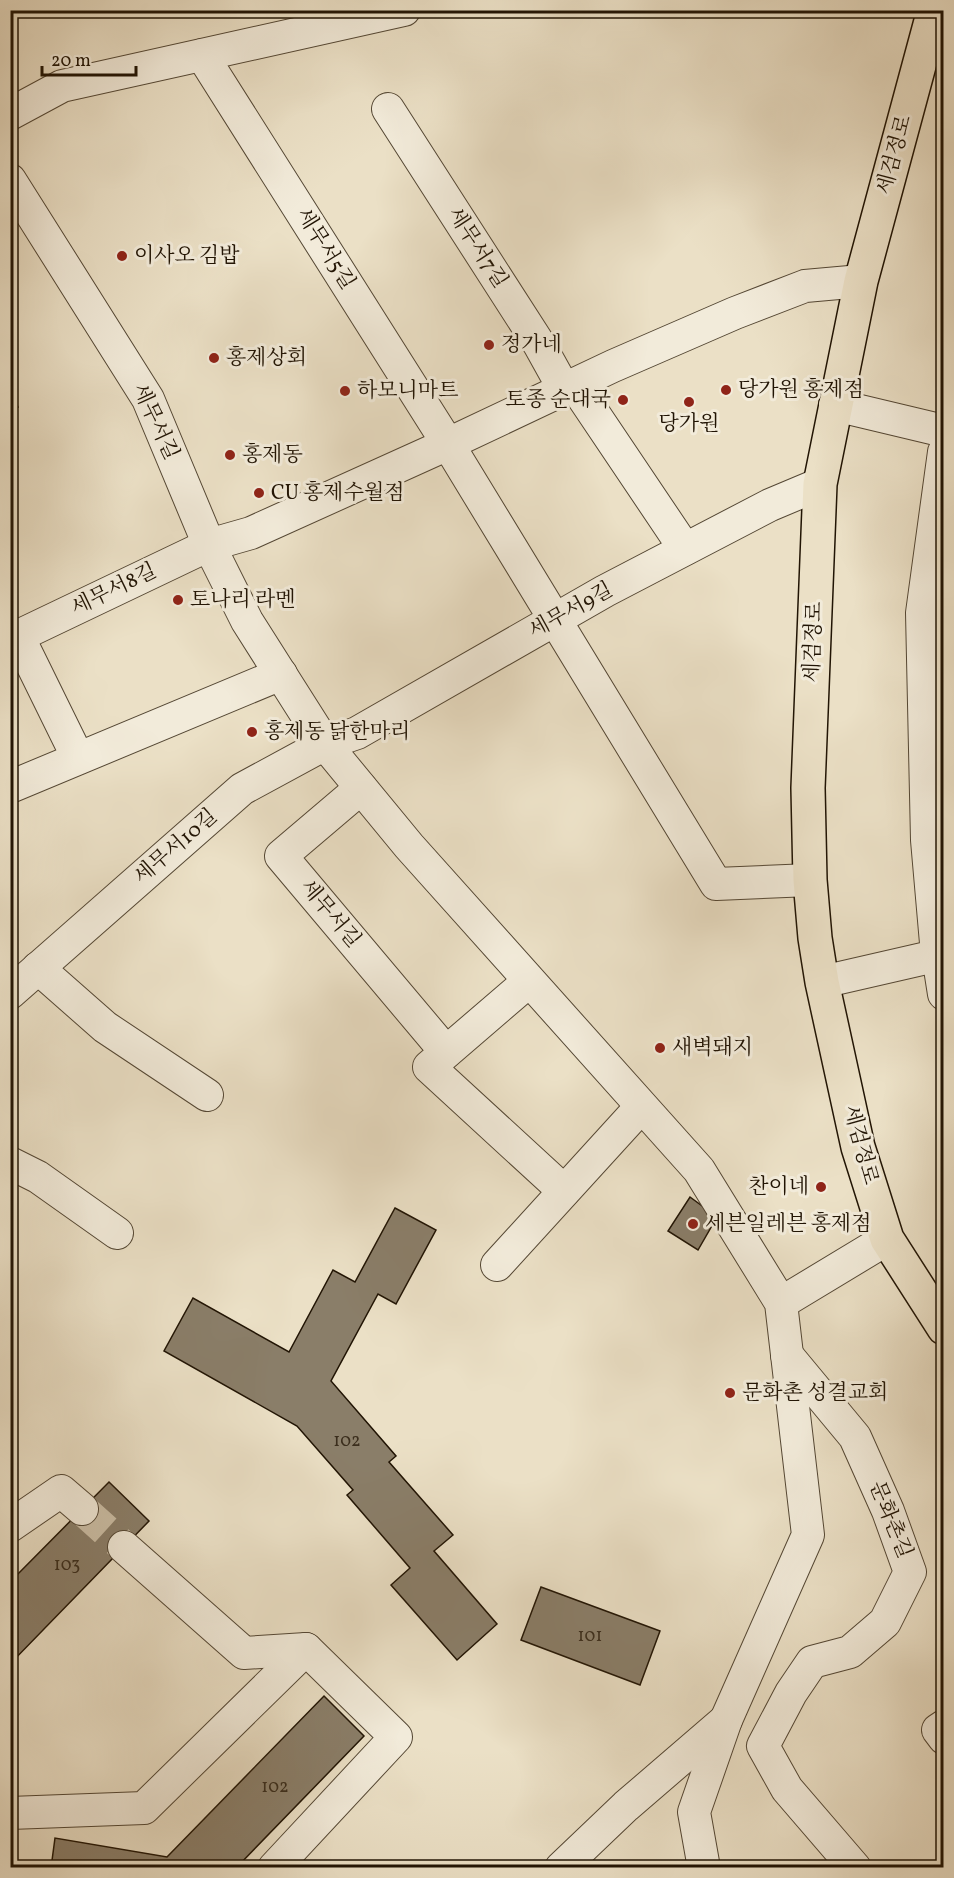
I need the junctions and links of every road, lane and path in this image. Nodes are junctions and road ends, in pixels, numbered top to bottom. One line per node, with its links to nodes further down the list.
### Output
1 (404, 10): 3 (street)
2 (934, 10): 7 (main road, 세검정로)
3 (202, 55): 5 (street); 11 (street, 세무서5길)
4 (388, 109): 8 (street, 세무서7길)
5 (10, 114)
6 (10, 180): 14 (street, 세무서길)
7 (861, 281): 8 (street); 9 (main road, 세검정로)
8 (569, 386): 11 (street); 15 (street, 세무서7길)
9 (835, 405): 10 (street); 13 (main road, 세검정로)
10 (944, 431)
11 (448, 444): 14 (street); 16 (street)
12 (944, 452): 18 (street)
13 (820, 484): 15 (street, 세무서9길); 26 (main road, 세검정로)
14 (209, 545): 17 (street, 세무서8길); 19 (street, 세무서길)
15 (685, 549): 16 (street, 세무서9길)
16 (555, 619): 20 (street, 세무서9길); 26 (street)
17 (14, 638): 22 (street, 세무서8길)
18 (933, 658): 21 (street)
19 (281, 674): 20 (street, 세무서길); 22 (street)
20 (325, 744): 24 (street, 세무서길); 28 (street, 세무서10길)
21 (935, 756): 25 (street)
22 (78, 759): 23 (street)
23 (10, 787)
24 (361, 788): 29 (street, 세무서길); 33 (street, 세무서길)
25 (936, 851): 27 (street)
26 (810, 879): 30 (main road, 세검정로)
27 (941, 955): 30 (street); 32 (street)
28 (39, 969): 31 (street, 세무서10길); 34 (street)
29 (528, 981): 33 (street); 35 (street, 세무서길)
30 (822, 982): 39 (main road, 세검정로)
31 (10, 993)
32 (944, 994)
33 (446, 1052): 37 (street)
34 (207, 1095)
35 (641, 1107): 37 (street); 41 (street, 세무서길)
36 (10, 1163): 38 (street)
37 (564, 1191): 40 (street)
38 (117, 1233)
39 (887, 1239): 41 (street); 42 (main road, 세검정로)
40 (497, 1265)
41 (781, 1303): 43 (street)
42 (944, 1328)
43 (787, 1356): 48 (street); 55 (street, 문화촌길)
44 (82, 1509): 45 (street)
45 (10, 1526)
46 (124, 1547): 47 (street)
47 (306, 1648): 51 (street); 52 (street)
48 (726, 1720): 53 (street); 54 (street)
49 (944, 1726): 50 (street)
50 (944, 1738)
51 (10, 1813)
52 (274, 1868)
53 (561, 1868)
54 (704, 1868)
55 (855, 1868)

